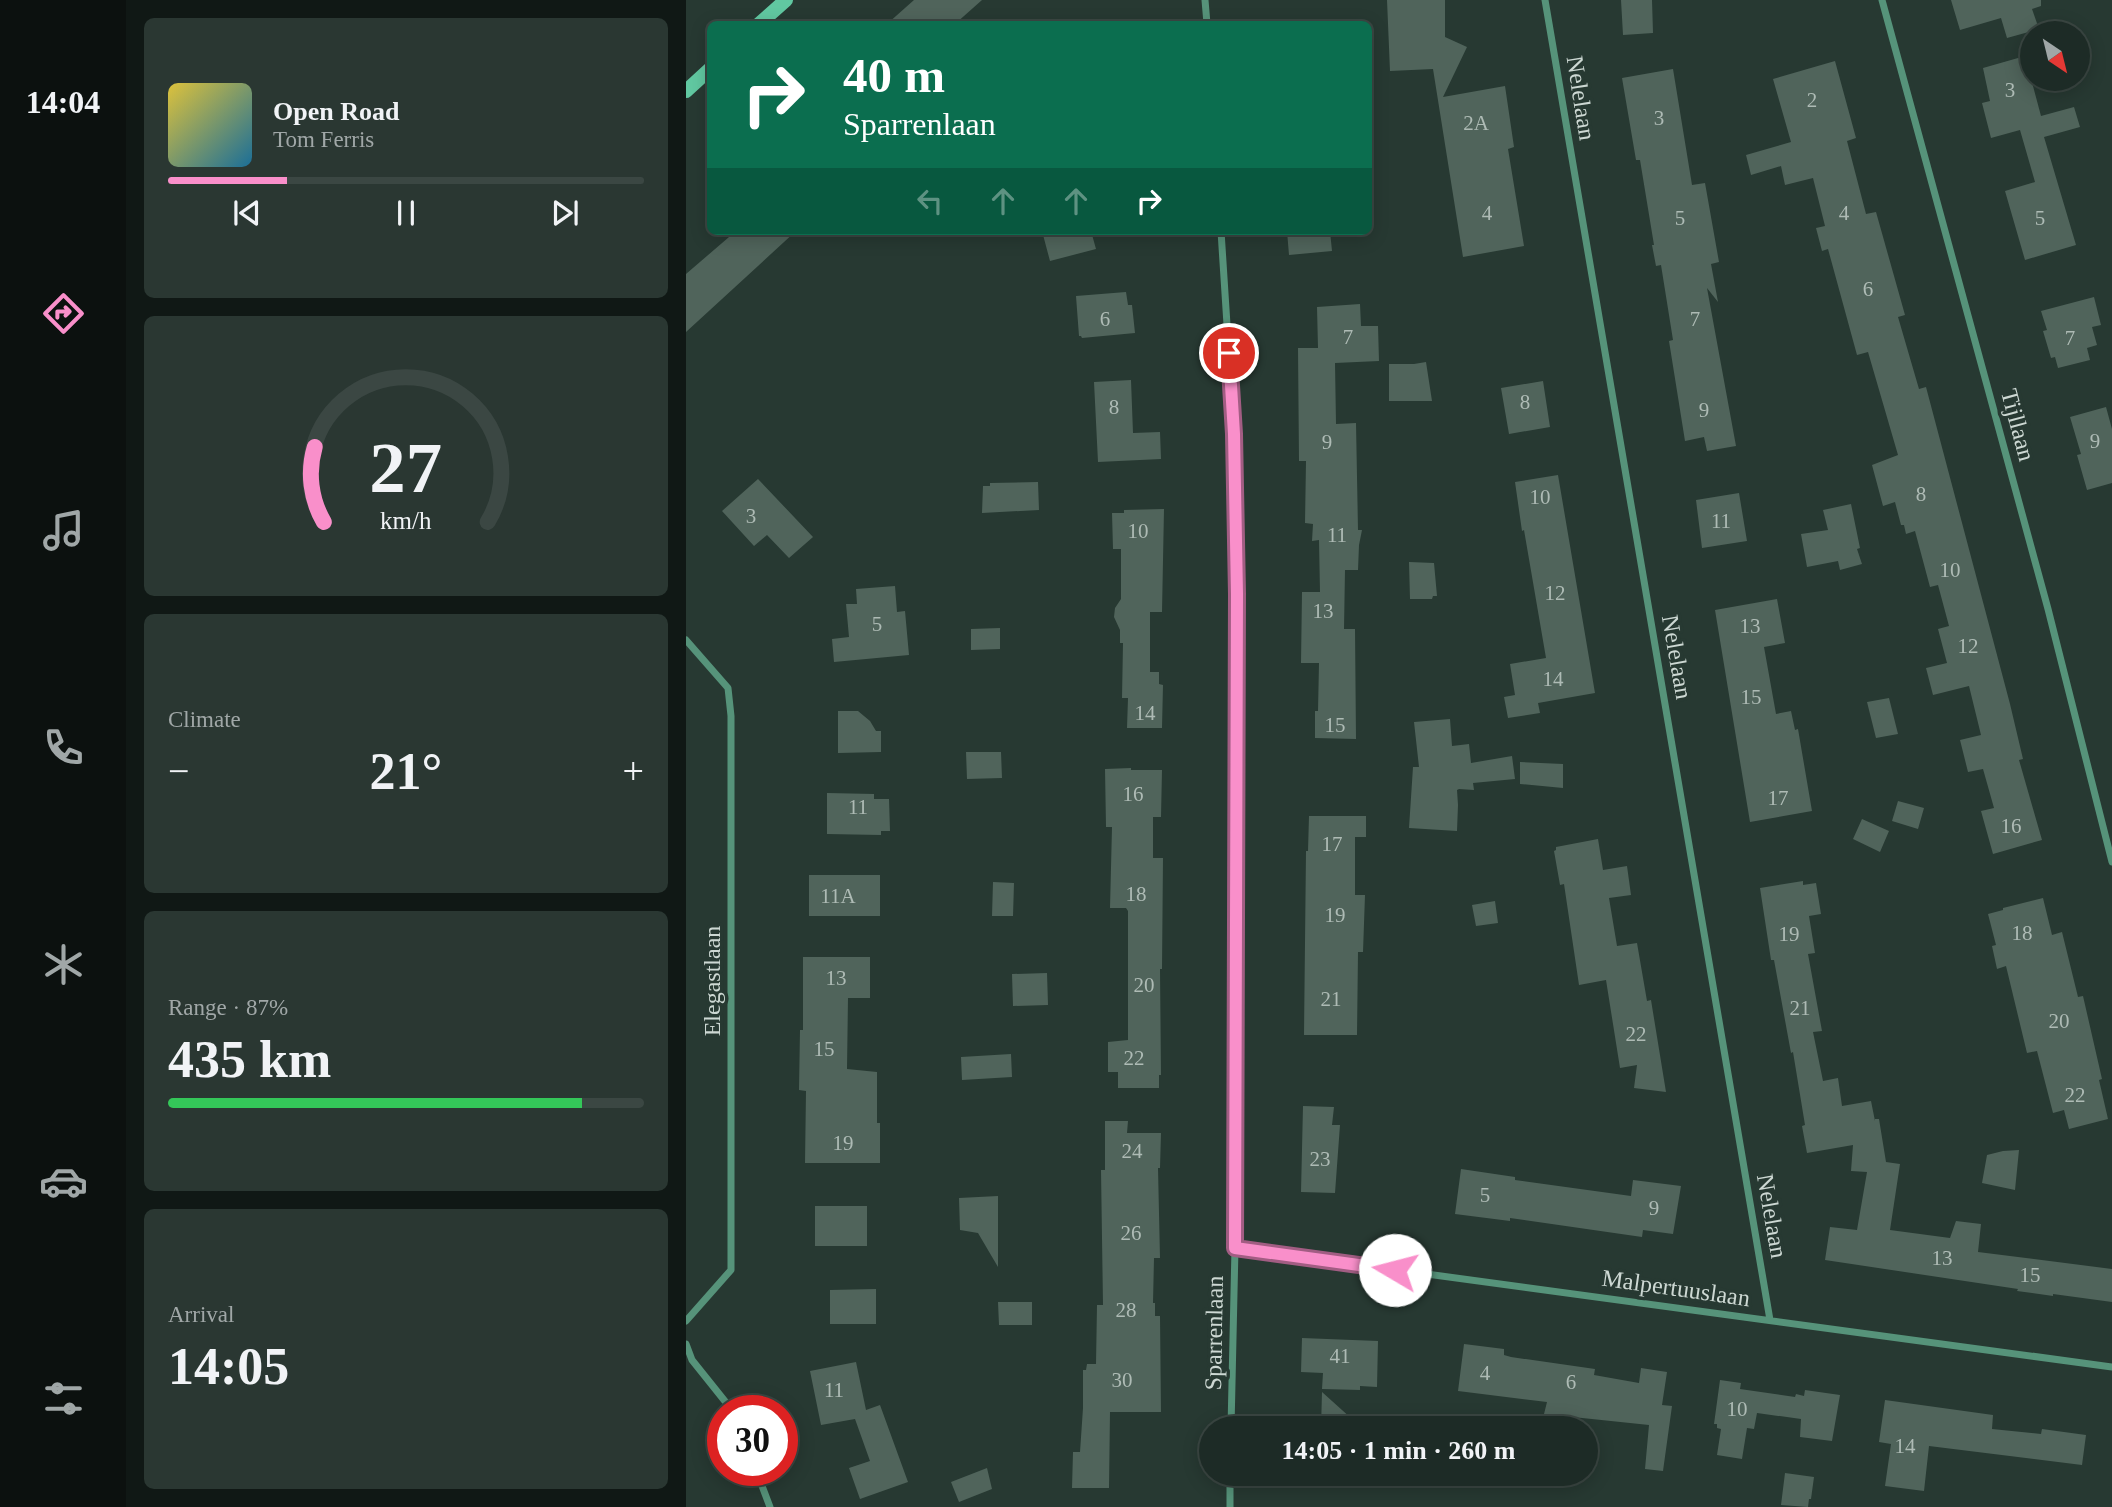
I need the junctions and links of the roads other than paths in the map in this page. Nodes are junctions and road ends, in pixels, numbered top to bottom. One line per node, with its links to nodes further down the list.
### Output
1 (786, 0): 5 (street)
2 (1205, 0): 6 (street)
3 (1545, 0): 13 (street, Nelelaan)
4 (1882, 0): 11 (street, Tijllaan)
5 (762, 21)
6 (1207, 21)
7 (707, 72): 8 (street)
8 (686, 92)
9 (1221, 235): 12 (street, Sparrenlaan)
10 (686, 640): 14 (street, Elegastlaan)
11 (2112, 862)
12 (1235, 1248): 13 (street, Malpertuuslaan); 18 (street, Sparrenlaan)
13 (1770, 1320): 16 (street, Malpertuuslaan)
14 (686, 1321)
15 (686, 1344): 17 (street)
16 (2112, 1367)
17 (720, 1395)
18 (1231, 1416)
19 (761, 1486): 21 (street)
20 (1230, 1486): 22 (street)
21 (770, 1507)
22 (1230, 1507)

